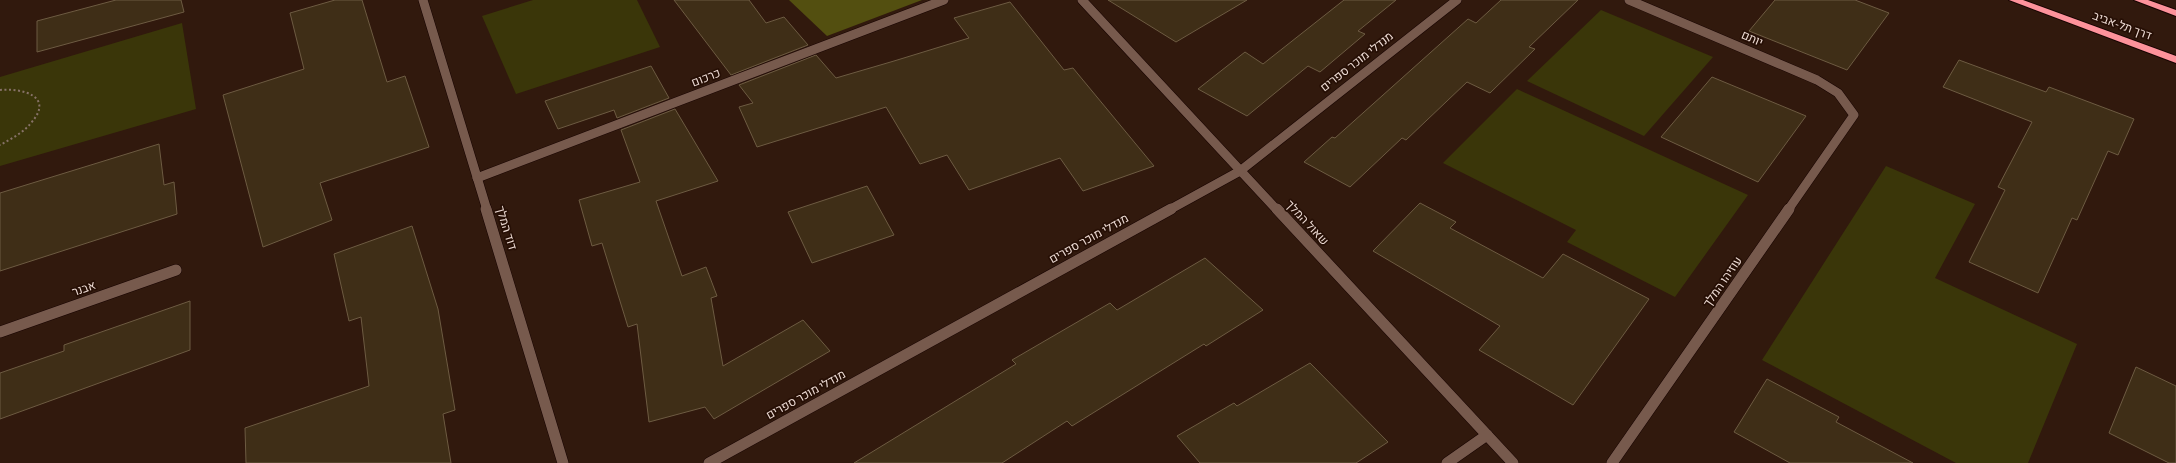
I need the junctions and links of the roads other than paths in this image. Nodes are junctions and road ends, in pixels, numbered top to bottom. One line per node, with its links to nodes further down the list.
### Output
1 (423, 0): 12 (street, דוד המלך)
2 (944, 0): 12 (street, כרכום)
3 (1082, 0): 11 (street, שאול המלך)
4 (1457, 0): 11 (street, מנדלי מוכר ספרים)
5 (1629, 0): 10 (street, יותם)
6 (2014, 0): 9 (highway, דרך תל-אביב)
7 (2139, 0): 8 (highway)
8 (2176, 13)
9 (2176, 60)
10 (1854, 115): 20 (street, עוזיהו המלך)
11 (1240, 171): 15 (street, שאול המלך); 17 (street, מנדלי מוכר ספרים)
12 (477, 178): 16 (street, דוד המלך)
13 (176, 270): 14 (street, אבנר)
14 (0, 332)
15 (1487, 435): 18 (street); 19 (street, שאול המלך)
16 (563, 463)
17 (709, 463)
18 (1447, 463)
19 (1513, 463)
20 (1612, 463)

